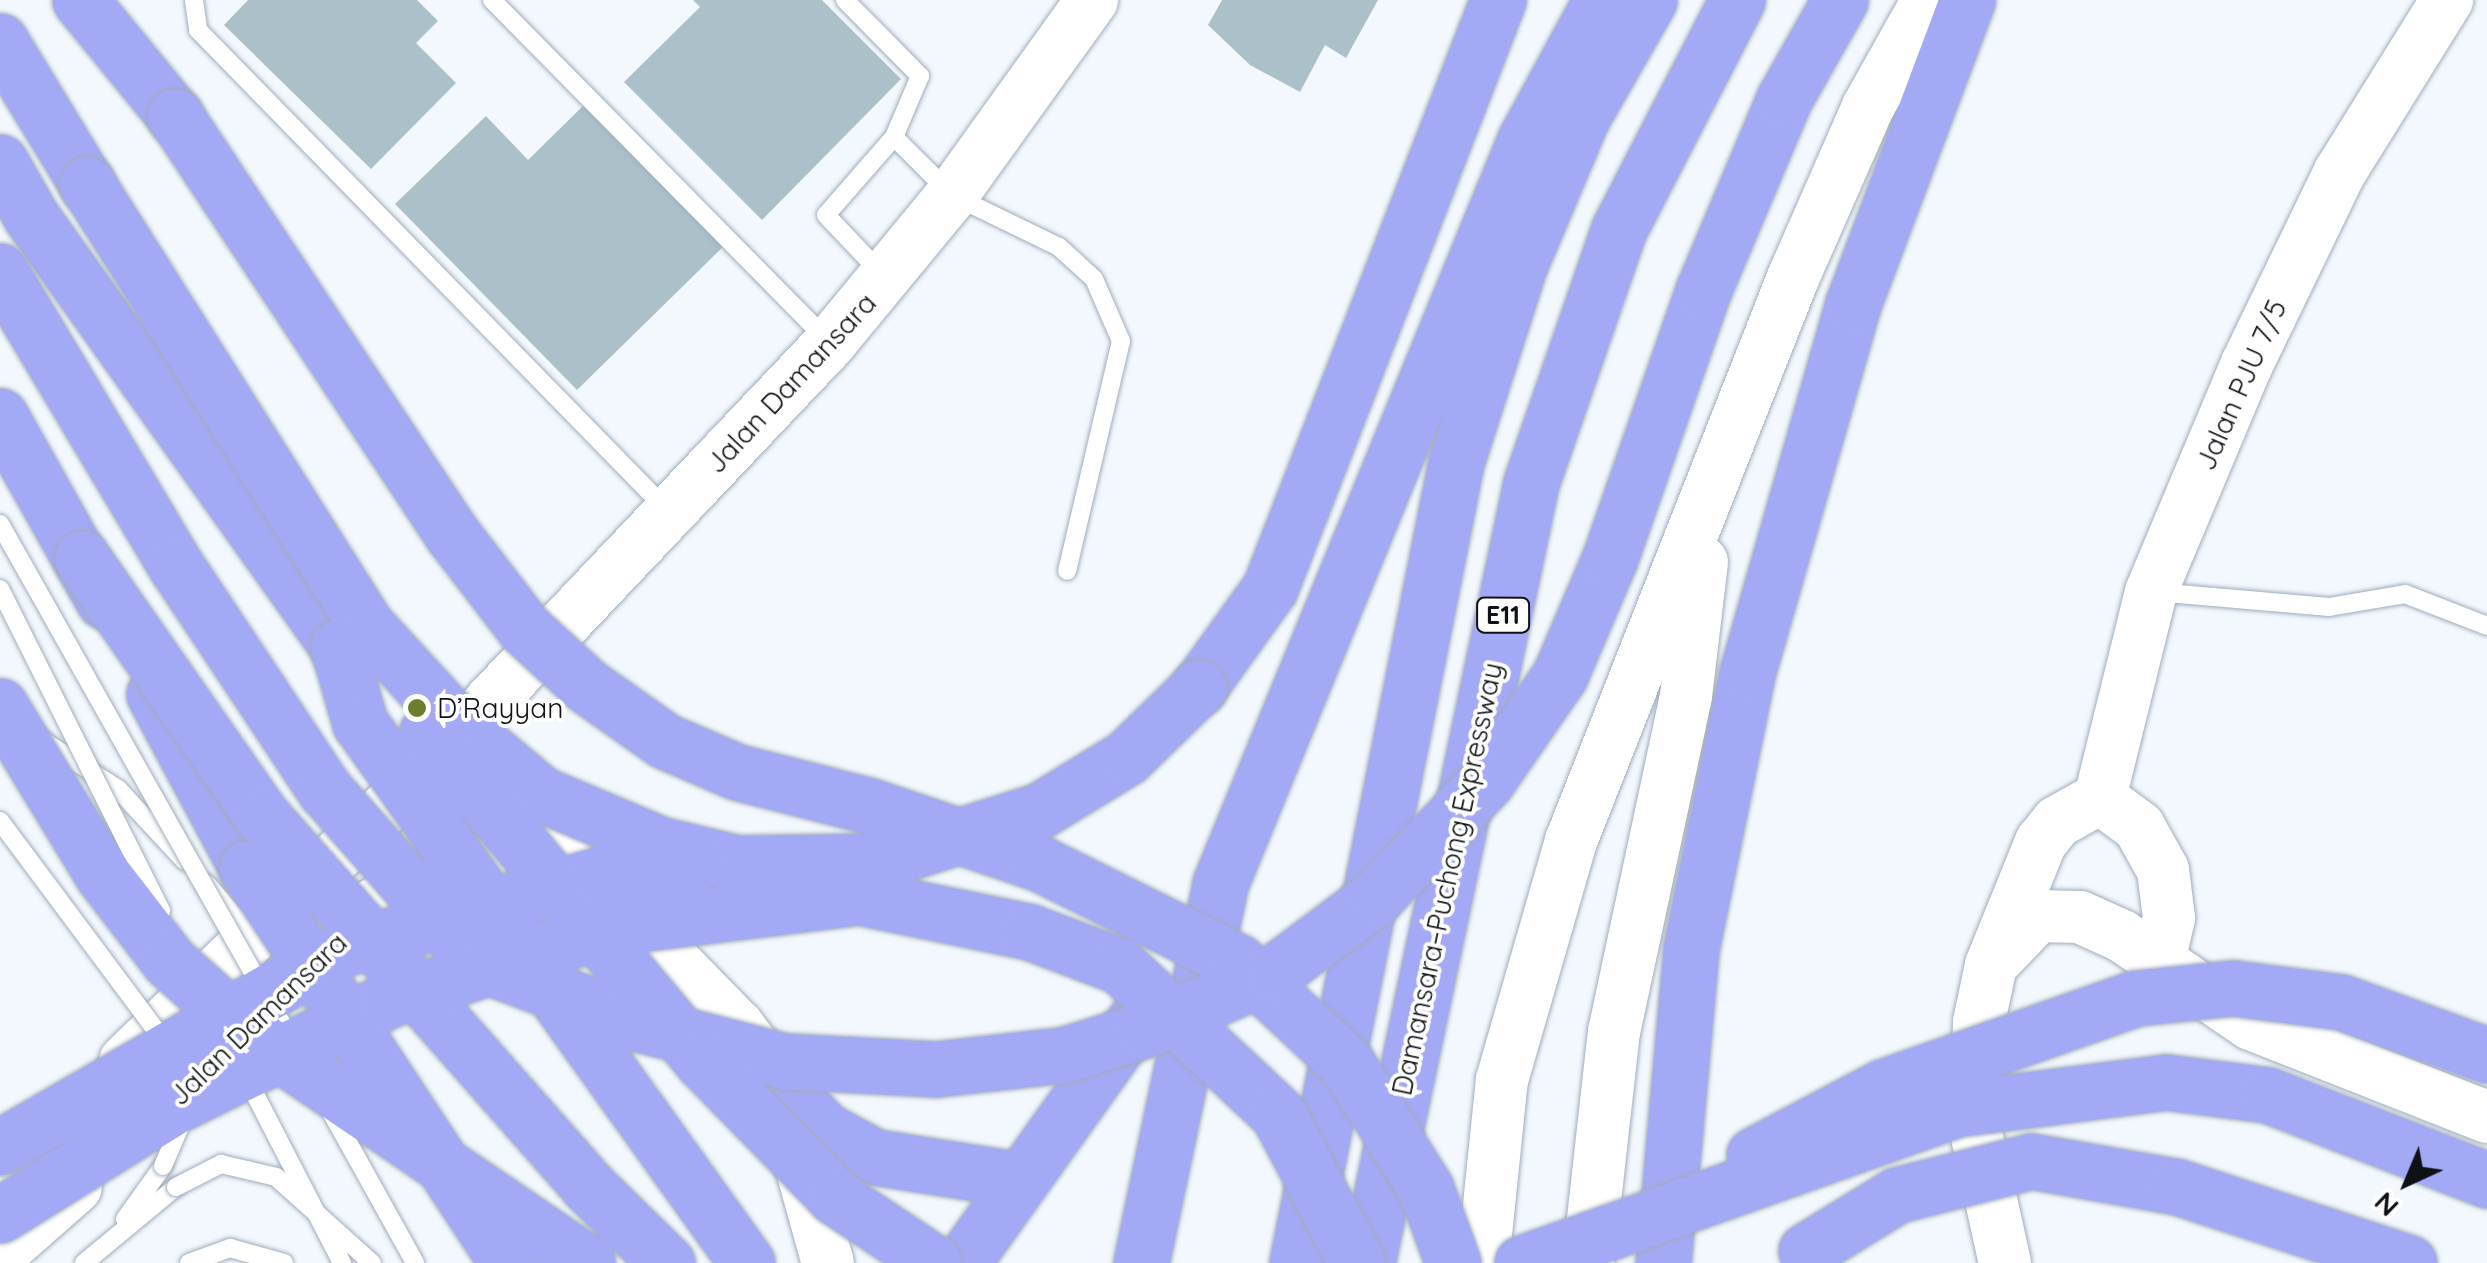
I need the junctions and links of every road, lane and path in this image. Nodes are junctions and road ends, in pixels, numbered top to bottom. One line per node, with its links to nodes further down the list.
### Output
1 (80, 0): 37 (highway, bridge)
2 (194, 0): 23 (lane)
3 (492, 0): 20 (lane)
4 (844, 0): 15 (lane)
5 (1092, 0): 17 (street, Jalan Damansara)
6 (1602, 0): 38 (highway)
7 (1649, 0): 68 (highway)
8 (1737, 0): 70 (highway, Damansara–Puchong Expressway / E11)
9 (1840, 0): 18 (highway, bridge)
10 (1928, 0): 22 (street)
11 (1967, 0): 52 (highway)
12 (2448, 0): 28 (street, Jalan PJU 7/5)
13 (1500, 13): 14 (highway, bridge)
14 (0, 42)
15 (894, 137): 17 (lane); 19 (lane)
16 (0, 162): 30 (highway)
17 (952, 195): 19 (street, Jalan Damansara); 26 (lane)
18 (0, 271)
19 (887, 278): 20 (street, Jalan Damansara)
20 (830, 343): 23 (street, Jalan Damansara)
21 (0, 416): 25 (highway)
22 (1712, 486): 72 (street); 74 (street)
23 (670, 513): 33 (street, Jalan Damansara)
24 (0, 524): 59 (lane, bridge)
25 (82, 558): 60 (highway, bridge); 62 (highway, bridge)
26 (1066, 572)
27 (0, 589): 57 (lane, bridge)
28 (2152, 592): 29 (lane); 34 (street, Jalan PJU 7/5)
29 (2487, 626)
30 (338, 647): 63 (highway, bridge); 65 (highway, bridge)
31 (0, 696): 40 (lane)
32 (0, 706): 61 (highway, bridge)
33 (456, 738): 36 (street); 39 (street, Jalan Damansara); 40 (street, Jalan Damansara)
34 (2100, 798): 41 (street); 42 (street)
35 (0, 821): 51 (lane, bridge)
36 (569, 853): 39 (street); 44 (street)
37 (1040, 864): 47 (highway, bridge); 71 (highway, bridge)
38 (1220, 884): 48 (highway); 67 (highway)
39 (374, 904): 53 (street, Jalan Damansara)
40 (254, 941): 47 (street, Jalan Damansara)
41 (1991, 966): 42 (street); 46 (street)
42 (2158, 966): 45 (street)
43 (2487, 1056): 52 (highway, bridge)
44 (782, 1085): 48 (highway); 64 (street)
45 (2487, 1117)
46 (1975, 1128): 76 (street); 77 (street)
47 (6, 1155)
48 (1021, 1180): 66 (highway)
49 (2487, 1180): 52 (highway, bridge)
50 (0, 1215): 69 (highway, bridge)
51 (114, 1234): 54 (lane); 58 (lane, bridge)
52 (1669, 1238): 73 (highway, bridge)
53 (0, 1254)
54 (84, 1263)
55 (189, 1263): 56 (lane)
56 (284, 1263)
57 (342, 1263)
58 (372, 1263)
59 (415, 1263)
60 (507, 1263)
61 (587, 1263)
62 (667, 1263)
63 (747, 1263)
64 (828, 1263)
65 (934, 1263)
66 (962, 1263)
67 (1141, 1263)
68 (1297, 1263)
69 (1357, 1263)
70 (1367, 1263)
71 (1452, 1263)
72 (1483, 1263)
73 (1522, 1263)
74 (1588, 1263)
75 (1795, 1263): 78 (highway, bridge)
76 (2004, 1263)
77 (2021, 1263)
78 (2409, 1263)

